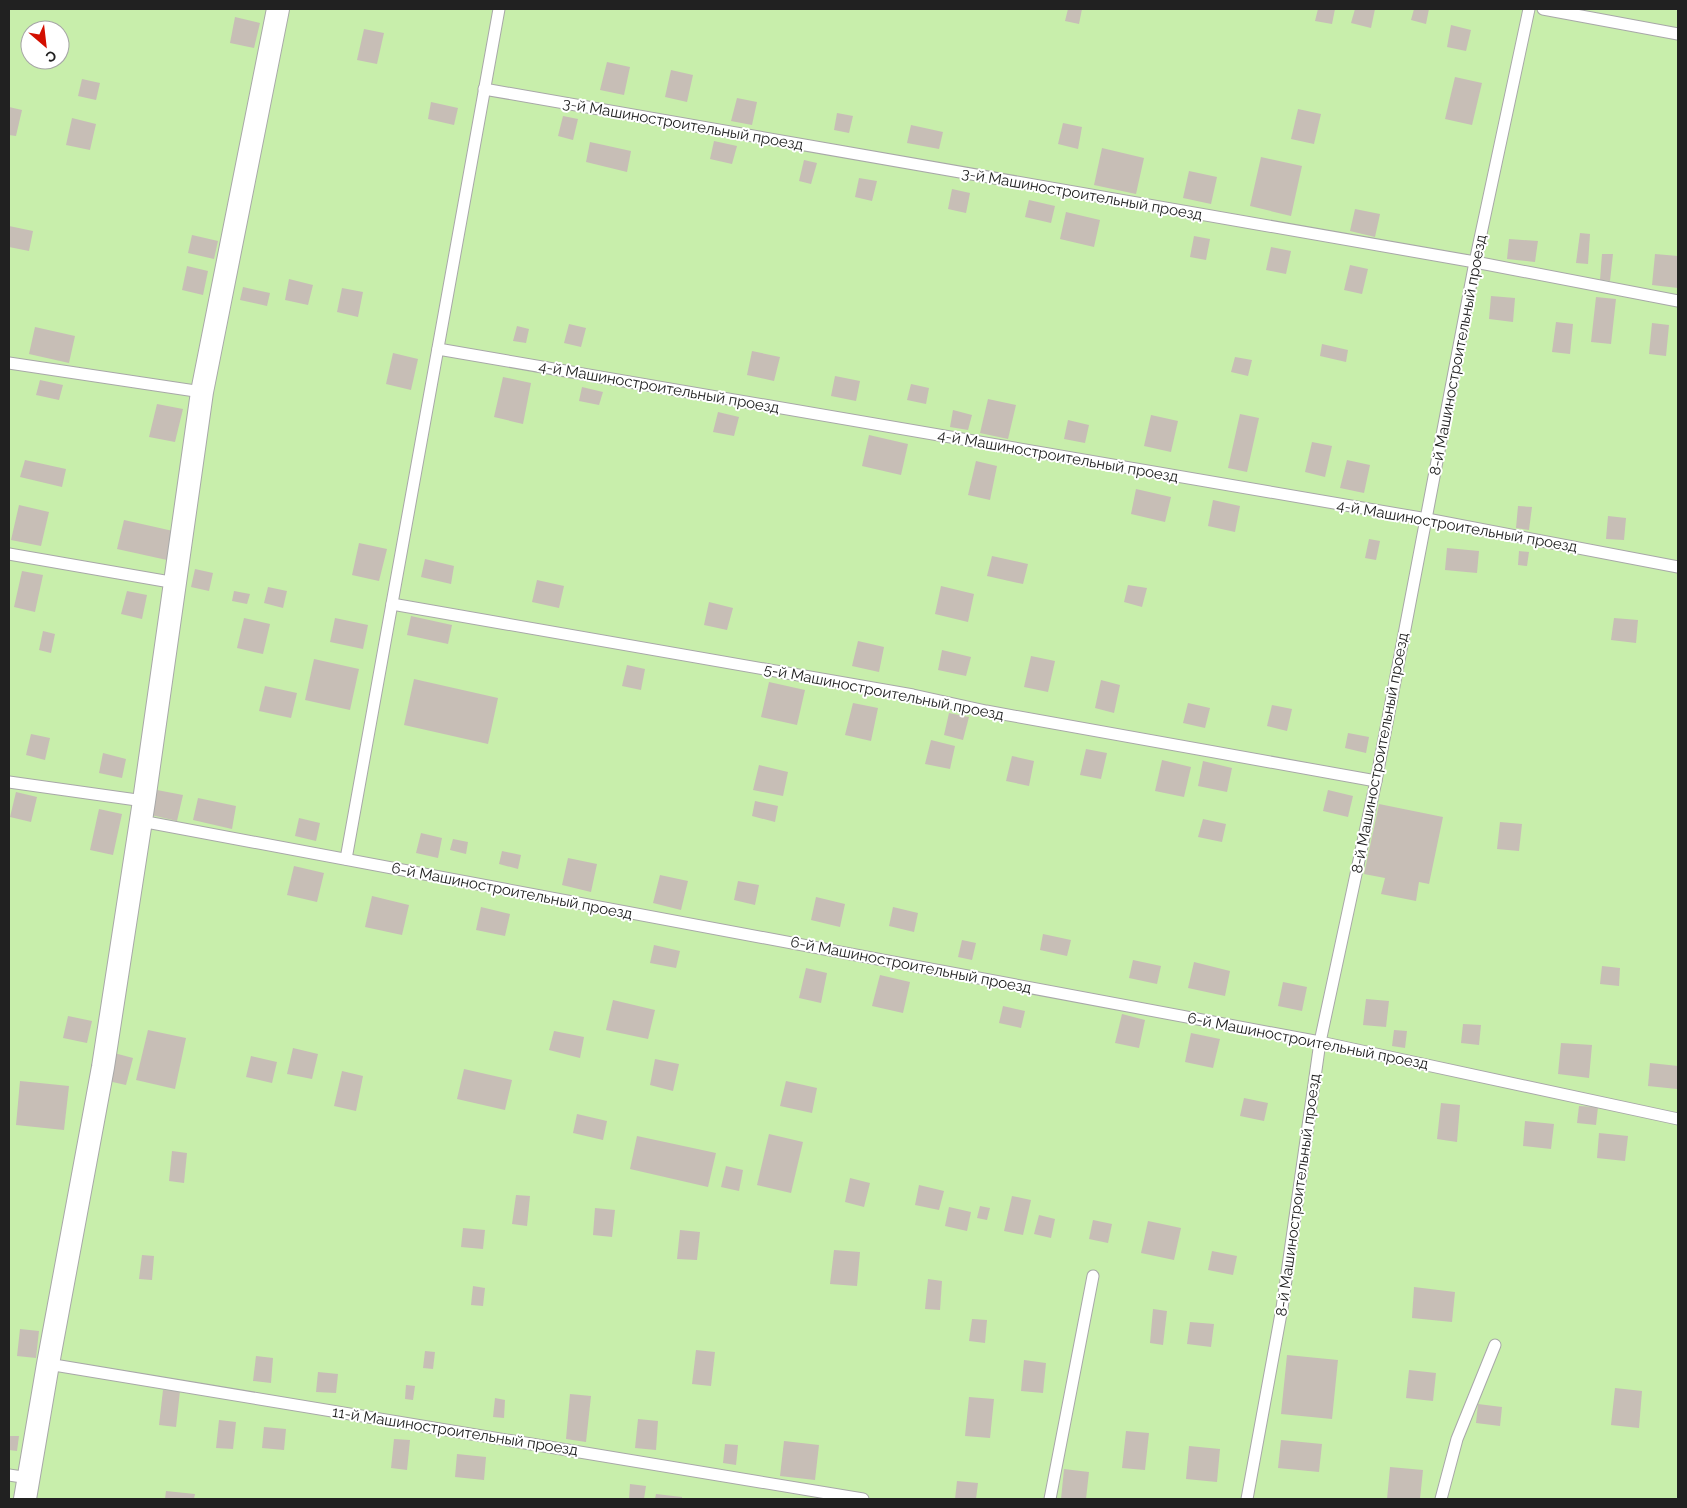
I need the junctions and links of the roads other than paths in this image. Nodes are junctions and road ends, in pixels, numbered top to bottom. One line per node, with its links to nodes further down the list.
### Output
1 (278, 9): 11 (street)
2 (499, 9): 6 (lane)
3 (1529, 9): 7 (lane, 8-й Машиностроительный проезд)
4 (1543, 9): 5 (lane)
5 (1678, 34)
6 (484, 89): 7 (lane, 3-й Машиностроительный проезд); 9 (lane)
7 (1475, 262): 8 (lane, 3-й Машиностроительный проезд); 12 (lane, 8-й Машиностроительный проезд)
8 (1678, 301)
9 (438, 349): 12 (lane, 4-й Машиностроительный проезд); 16 (lane)
10 (9, 363): 11 (lane)
11 (202, 392): 15 (street)
12 (1426, 519): 14 (lane, 4-й Машиностроительный проезд); 18 (lane, 8-й Машиностроительный проезд)
13 (9, 554): 15 (lane)
14 (1678, 567)
15 (176, 583): 19 (street)
16 (392, 604): 18 (lane, 5-й Машиностроительный проезд); 20 (lane)
17 (9, 782): 19 (lane, 6-й Машиностроительный проезд)
18 (1376, 782): 21 (lane, 8-й Машиностроительный проезд)
19 (142, 811): 20 (lane, 6-й Машиностроительный проезд); 25 (street)
20 (346, 859): 21 (lane, 6-й Машиностроительный проезд)
21 (1320, 1042): 22 (lane, 6-й Машиностроительный проезд); 29 (lane, 8-й Машиностроительный проезд)
22 (1678, 1119)
23 (1093, 1276): 28 (lane)
24 (1495, 1345): 30 (lane)
25 (48, 1364): 26 (street); 27 (lane, 11-й Машиностроительный проезд)
26 (21, 1484)
27 (863, 1499)
28 (1050, 1499)
29 (1247, 1499)
30 (1441, 1499)

